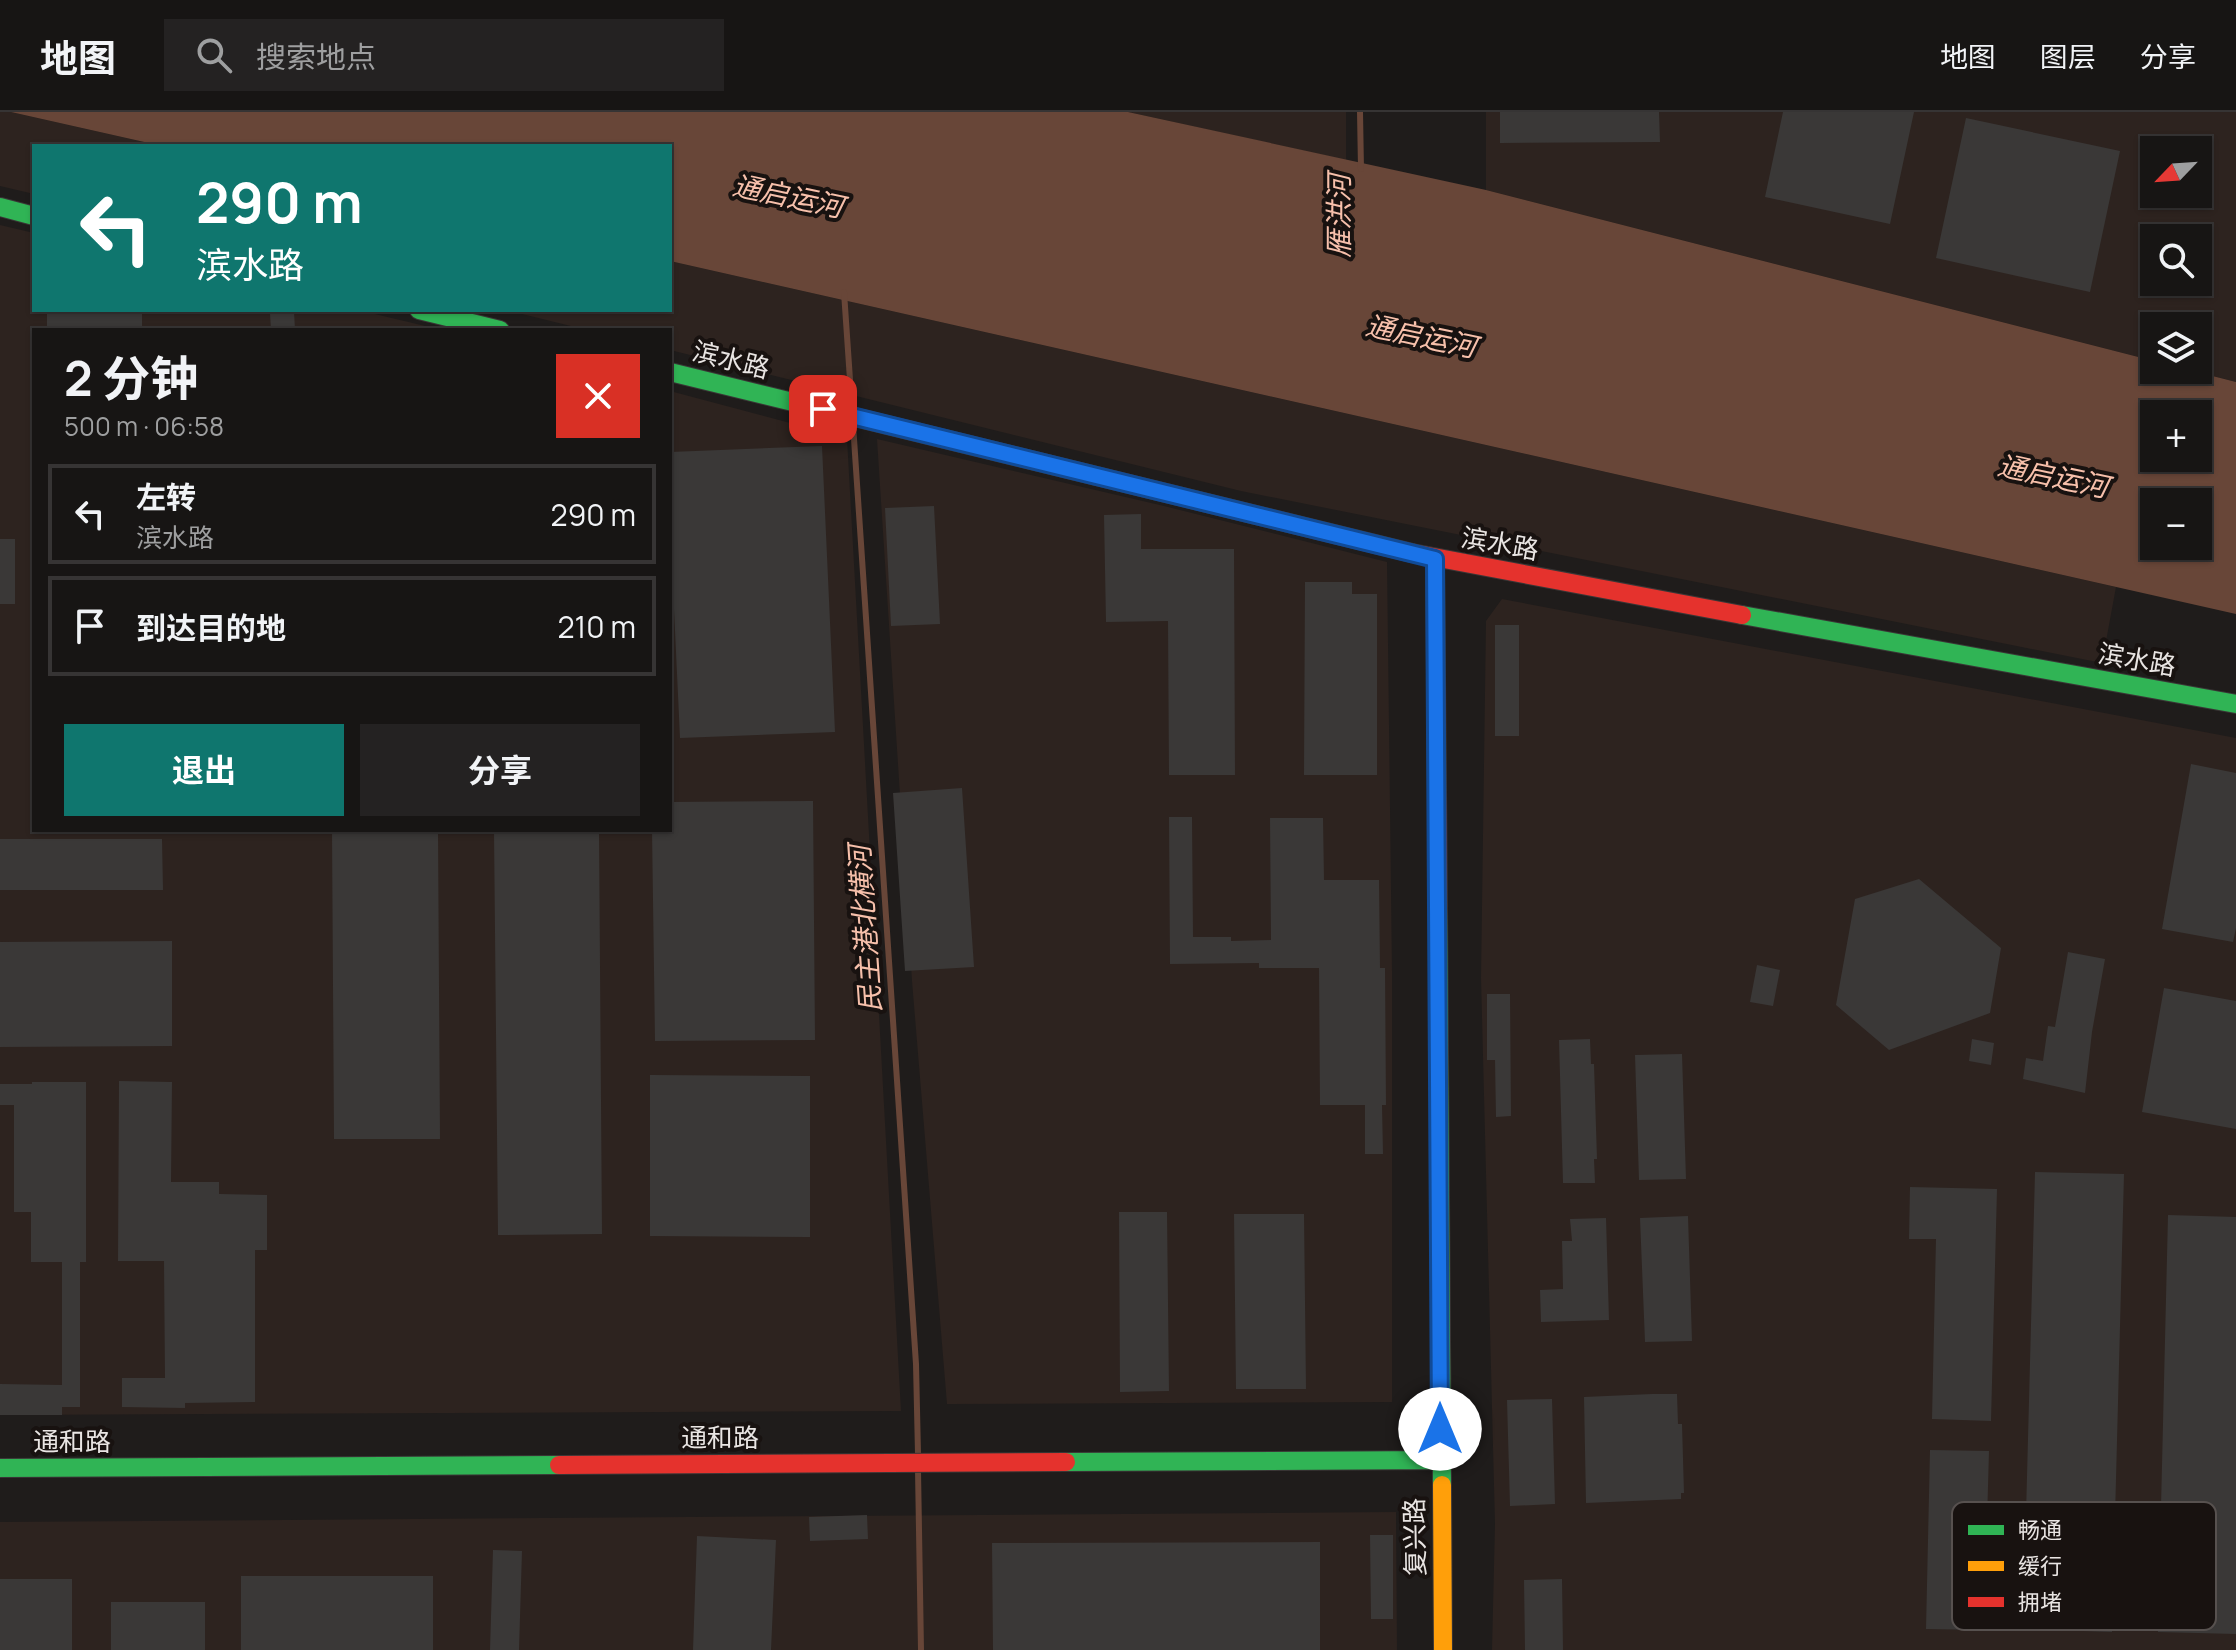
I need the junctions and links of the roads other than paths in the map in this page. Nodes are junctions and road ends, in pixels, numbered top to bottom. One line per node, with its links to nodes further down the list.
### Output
1 (0, 207): 2 (street)
2 (32, 215)
3 (427, 312): 4 (street)
4 (492, 328)
5 (672, 372): 6 (street, 滨水路)
6 (1435, 559): 7 (street, 滨水路); 8 (street, 复兴路)
7 (2236, 704)
8 (1440, 1460): 9 (street, 通和路); 10 (street, 复兴路)
9 (0, 1468)
10 (1443, 1650)

